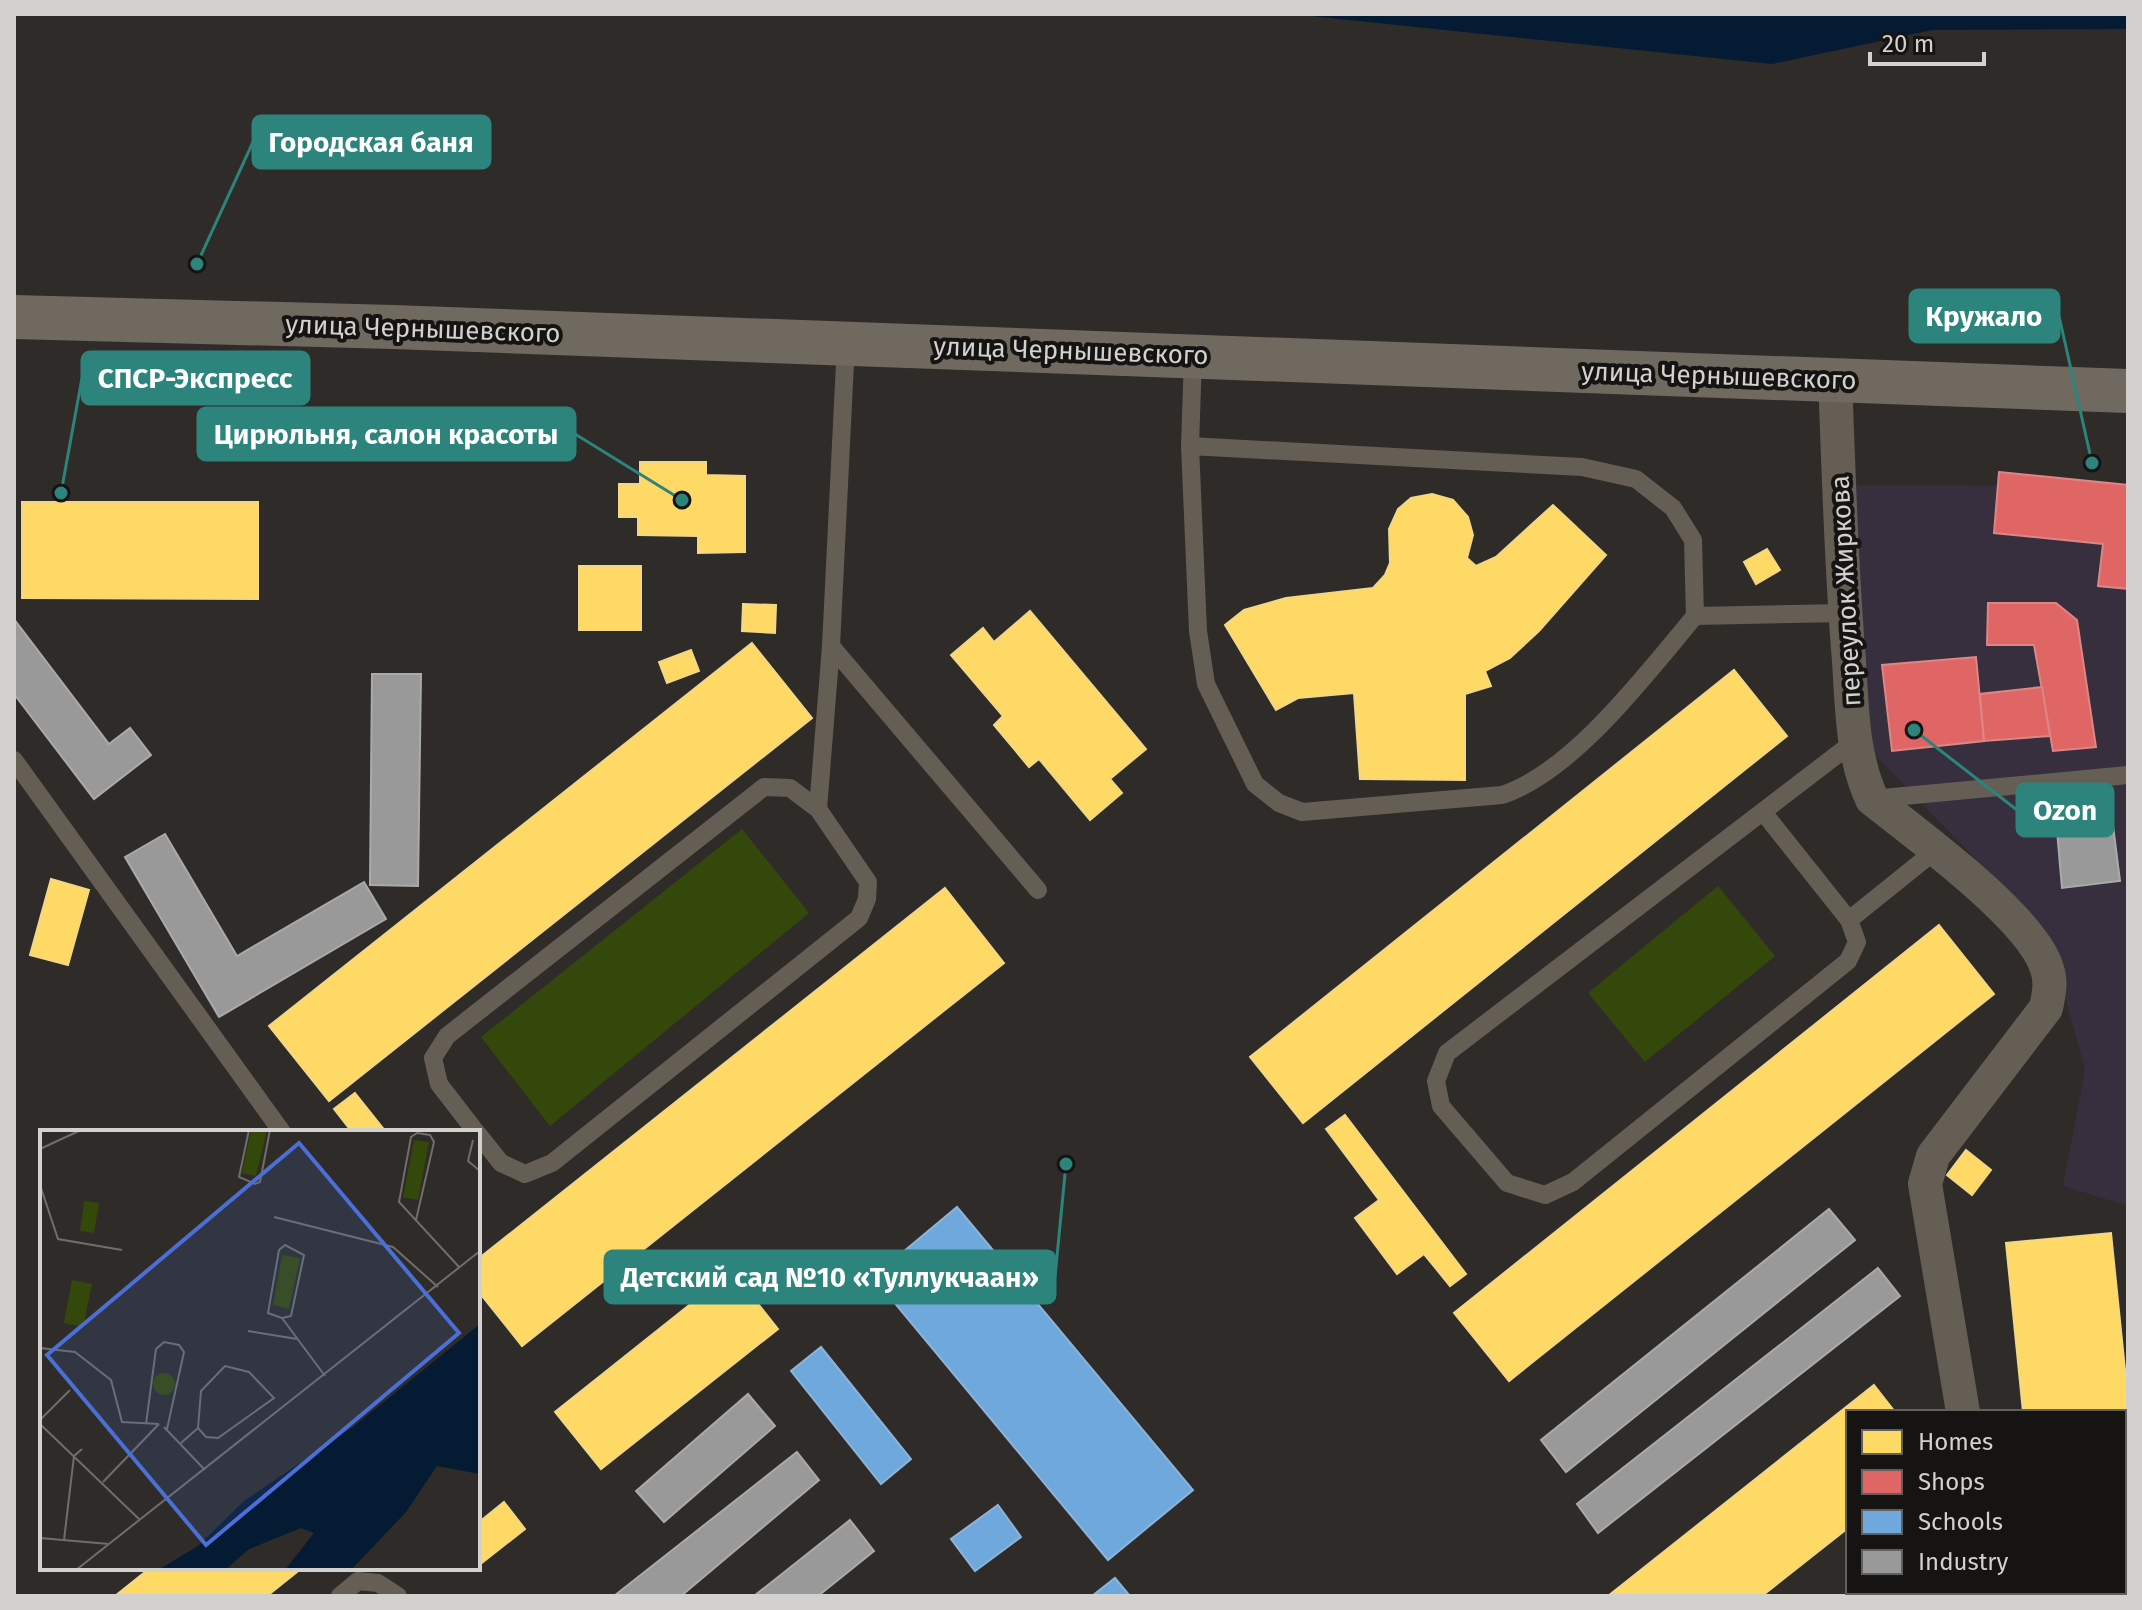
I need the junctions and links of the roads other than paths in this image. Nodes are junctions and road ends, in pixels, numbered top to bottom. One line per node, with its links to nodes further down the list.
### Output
1 (14, 317): 2 (main road, улица Чернышевского)
2 (846, 343): 3 (main road, улица Чернышевского); 9 (lane)
3 (1193, 356): 4 (main road, улица Чернышевского); 6 (lane)
4 (1835, 380): 5 (main road, улица Чернышевского); 7 (street, переулок Жиркова)
5 (2128, 391)
6 (1190, 446): 8 (lane); 8 (lane)
7 (1845, 613): 8 (lane); 10 (street, переулок Жиркова)
8 (1695, 616)
9 (831, 646): 14 (lane); 17 (lane)
10 (1855, 741): 13 (street, переулок Жиркова); 15 (lane)
11 (14, 760): 19 (lane)
12 (2128, 775): 13 (lane)
13 (1872, 799): 16 (street)
14 (818, 809): 20 (lane); 21 (lane)
15 (1763, 812): 18 (lane); 18 (lane)
16 (1936, 850): 18 (lane); 22 (street)
17 (1038, 890)
18 (1849, 920)
19 (281, 1130)
20 (475, 1130)
21 (480, 1137)
22 (1963, 1410)
23 (340, 1596): 24 (lane)
24 (398, 1596)

